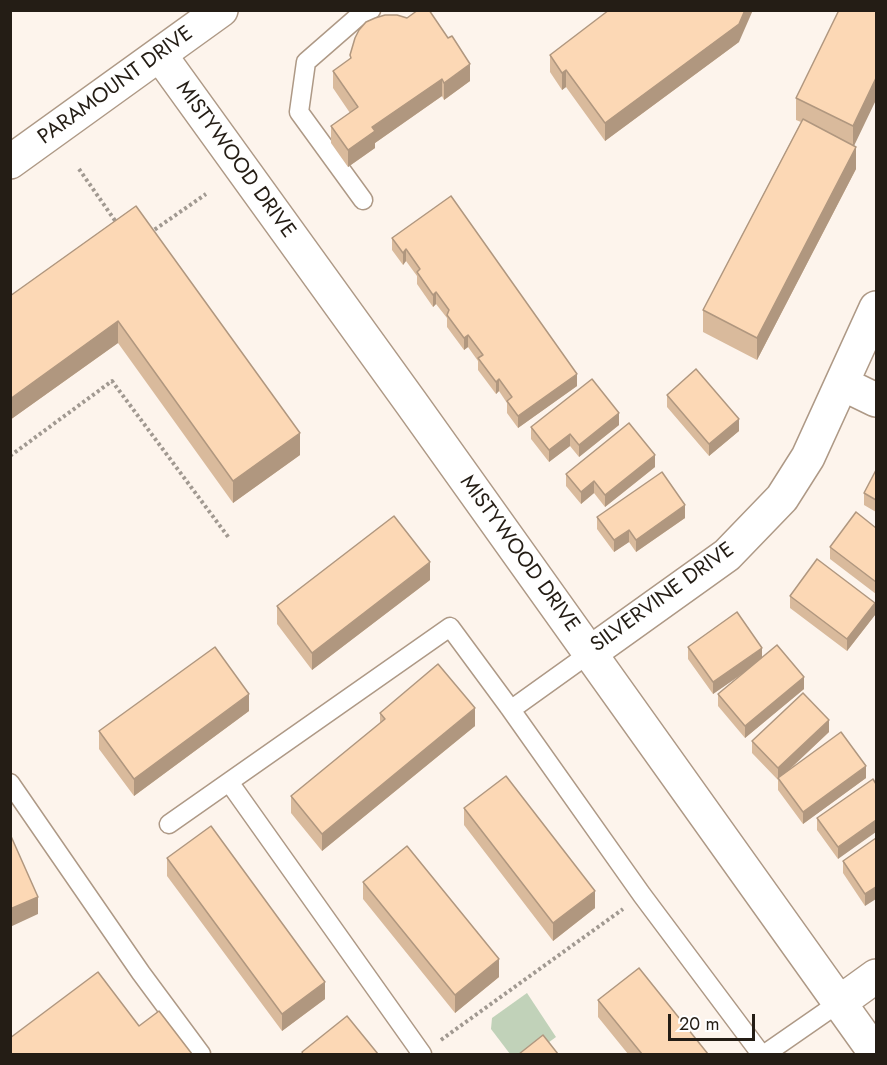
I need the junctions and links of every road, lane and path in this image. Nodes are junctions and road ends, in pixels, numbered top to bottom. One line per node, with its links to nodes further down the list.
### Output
1 (221, 10): 3 (street, PARAMOUNT DRIVE)
2 (371, 10): 7 (lane)
3 (160, 56): 4 (street, PARAMOUNT DRIVE); 15 (street, MISTYWOOD DRIVE)
4 (10, 162)
5 (79, 169): 8 (path)
6 (206, 194): 9 (path)
7 (363, 200)
8 (125, 224)
9 (144, 228)
10 (876, 308): 11 (street, SILVERVINE DRIVE)
11 (843, 384): 12 (street); 15 (street, SILVERVINE DRIVE)
12 (876, 400)
13 (10, 456): 14 (path)
14 (229, 538)
15 (590, 653): 16 (lane, SILVERVINE DRIVE); 22 (street, MISTYWOOD DRIVE)
16 (509, 707): 17 (lane); 20 (lane)
17 (229, 782): 19 (lane); 24 (lane)
18 (10, 783): 23 (lane)
19 (169, 824)
20 (642, 895): 24 (path); 25 (lane)
21 (876, 976): 22 (street)
22 (840, 1002): 25 (lane); 26 (street, MISTYWOOD DRIVE)
23 (201, 1054)
24 (422, 1054)
25 (763, 1054)
26 (876, 1054)

